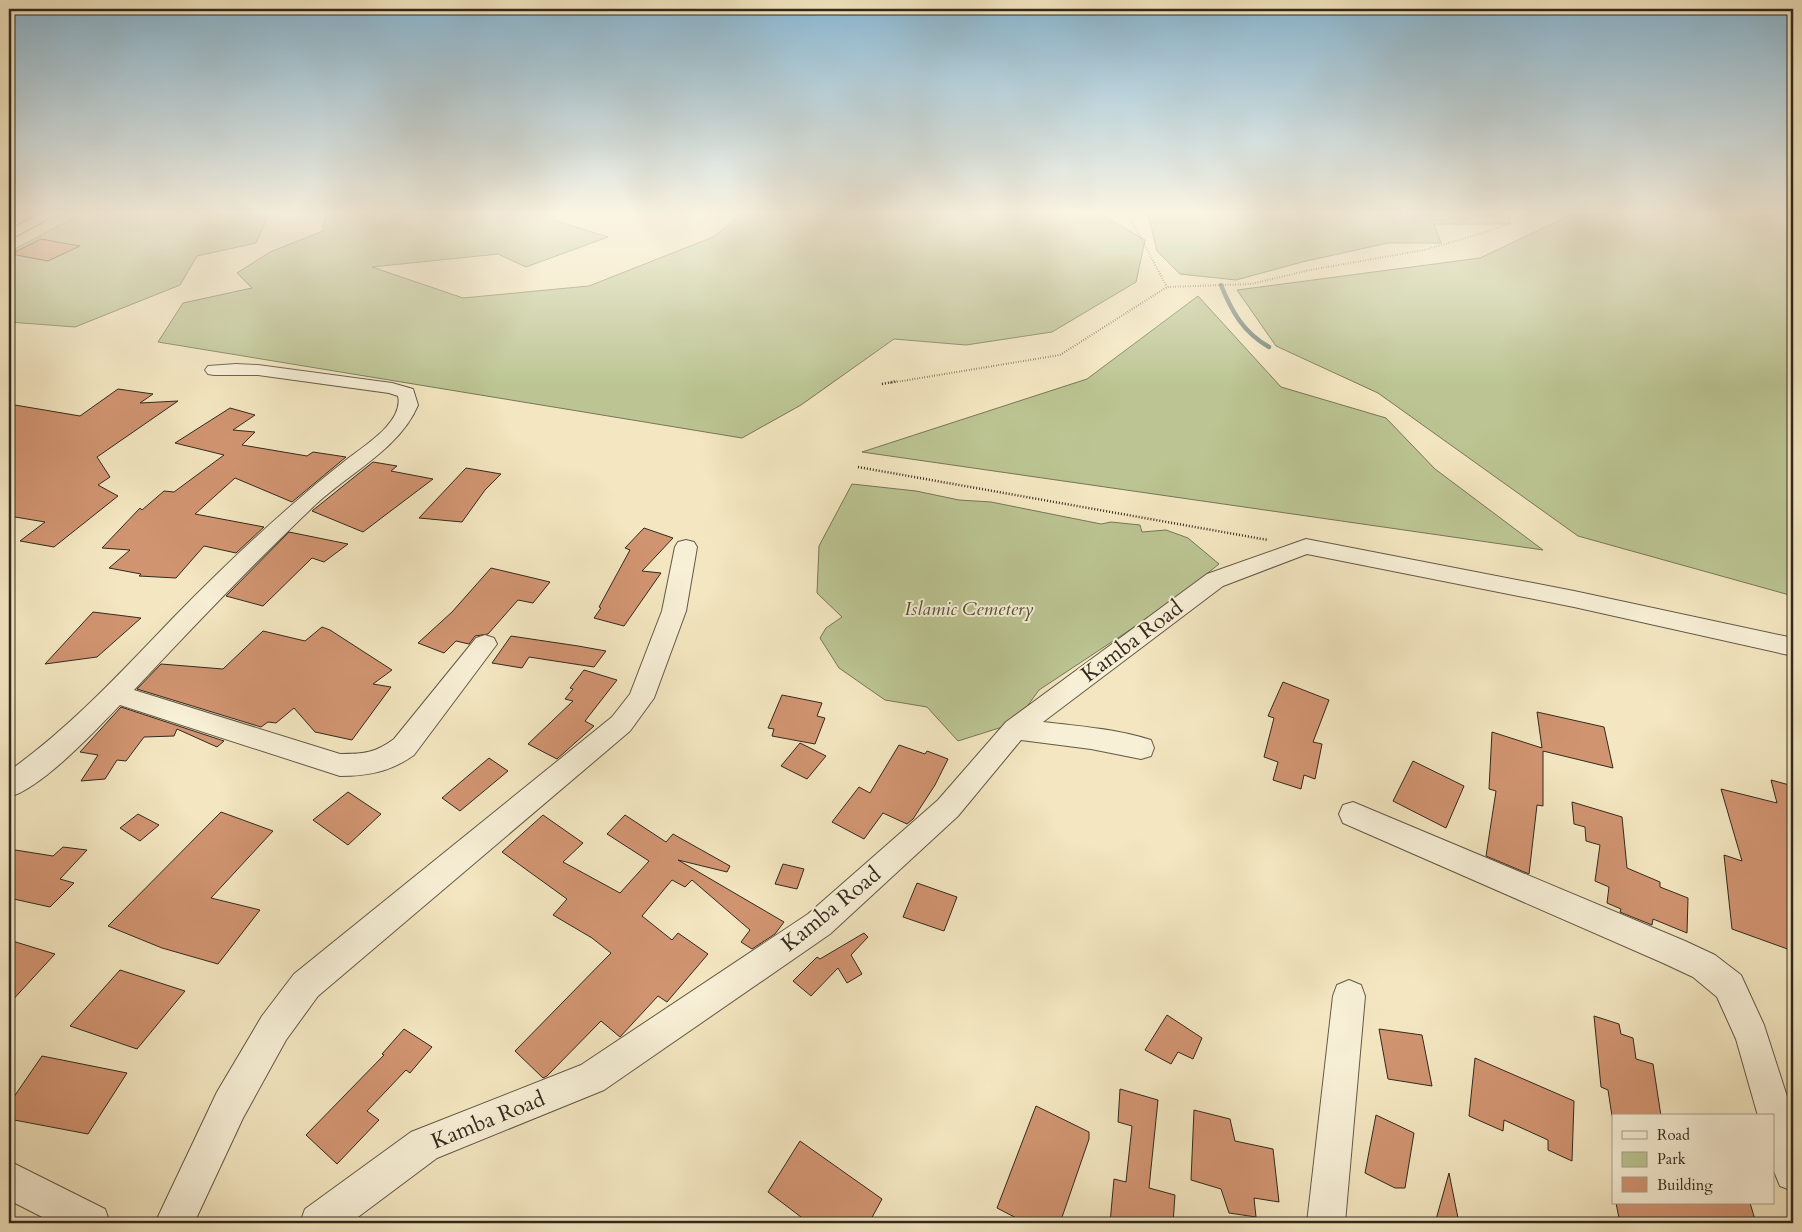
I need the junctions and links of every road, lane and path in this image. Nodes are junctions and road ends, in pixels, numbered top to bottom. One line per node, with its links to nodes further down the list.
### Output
1 (1159, 271): 3 (path)
2 (1304, 271): 3 (path)
3 (1167, 287): 5 (path)
4 (214, 370): 11 (street)
5 (882, 384)
6 (858, 467): 7 (path)
7 (1306, 546): 10 (street); 12 (street, Kamba Road)
8 (686, 547): 20 (street)
9 (485, 644): 11 (street)
10 (1793, 647)
11 (115, 694): 14 (street)
12 (1015, 729): 13 (street); 21 (street, Kamba Road)
13 (1141, 748)
14 (9, 786)
15 (1353, 814): 17 (street)
16 (1350, 996): 22 (street)
17 (1793, 1173)
18 (9, 1180): 19 (street)
19 (91, 1223)
20 (174, 1223)
21 (319, 1223)
22 (1326, 1223)

